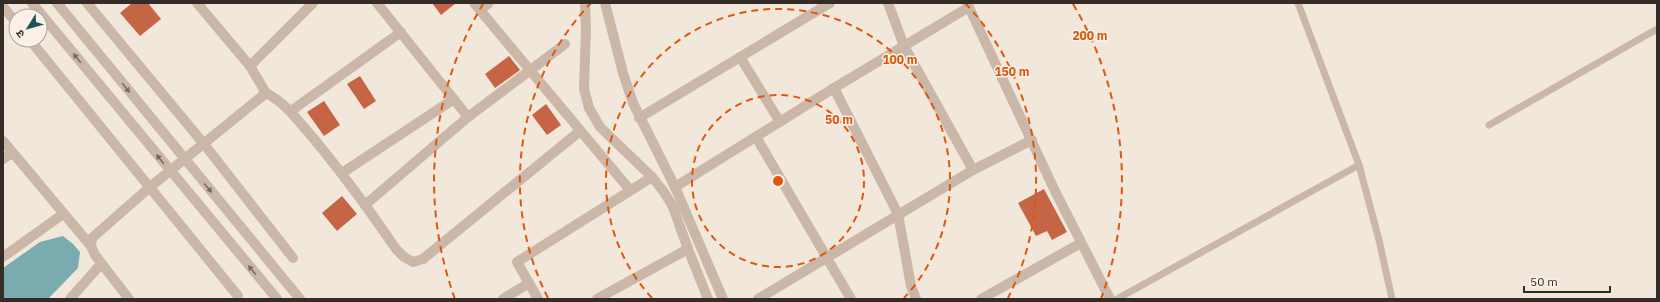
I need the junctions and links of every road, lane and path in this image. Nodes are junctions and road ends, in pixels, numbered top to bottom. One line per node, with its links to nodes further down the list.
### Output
1 (32, 3): 41 (street, one-way to 1)
2 (57, 3): 38 (street, one-way to 38)
3 (87, 3): 35 (street)
4 (313, 3): 21 (street)
5 (377, 3): 16 (street)
6 (489, 3): 14 (street)
7 (585, 3): 43 (street)
8 (605, 3): 28 (street)
9 (830, 3): 20 (street)
10 (888, 3): 18 (street)
11 (1298, 3): 39 (lane)
12 (200, 4): 21 (street)
13 (968, 5): 18 (street); 33 (street)
14 (477, 7): 22 (street)
15 (1657, 29): 30 (lane)
16 (401, 32): 25 (street); 26 (street)
17 (565, 44): 22 (street)
18 (904, 46): 23 (street); 40 (street)
19 (37, 48): 44 (street)
20 (740, 57): 28 (street); 29 (street)
21 (250, 66): 24 (street)
22 (531, 71): 27 (street); 31 (street)
23 (834, 88): 29 (street); 49 (street)
24 (266, 93): 26 (street); 35 (street)
25 (454, 99): 27 (street); 42 (street)
26 (291, 111): 42 (street)
27 (468, 117): 47 (street)
28 (639, 118): 45 (street)
29 (780, 122): 32 (street)
30 (1489, 125)
31 (580, 131): 46 (street); 47 (street)
32 (756, 137): 45 (street); 54 (street)
33 (1032, 140): 40 (street); 50 (street)
34 (3, 142): 36 (street)
35 (204, 144): 38 (street); 55 (street)
36 (12, 152): 37 (street); 48 (street)
37 (3, 159)
38 (184, 160): 41 (street); 62 (street, one-way to 62)
39 (1359, 165): 73 (lane); 74 (lane)
40 (973, 170): 49 (street)
41 (170, 171): 44 (street); 61 (street, one-way to 41)
42 (342, 173): 47 (street)
43 (652, 177): 46 (street); 52 (street)
44 (150, 187): 51 (street); 58 (street)
45 (675, 187): 67 (street)
46 (630, 190): 57 (street)
47 (366, 205)
48 (63, 214): 51 (street); 53 (street)
49 (898, 214): 54 (street); 70 (street)
50 (1081, 243): 71 (street); 72 (street)
51 (91, 246): 56 (street)
52 (688, 249): 65 (street); 66 (street)
53 (3, 257)
54 (827, 257): 68 (street); 69 (street)
55 (293, 258)
56 (101, 264): 59 (street); 60 (street)
57 (529, 283): 63 (street); 64 (street)
58 (238, 296)
59 (70, 299)
60 (129, 299)
61 (277, 299)
62 (300, 299)
63 (503, 299)
64 (538, 299)
65 (597, 299)
66 (708, 299)
67 (723, 299)
68 (758, 299)
69 (851, 299)
70 (916, 299)
71 (981, 299)
72 (1110, 299)
73 (1117, 299)
74 (1392, 299)

